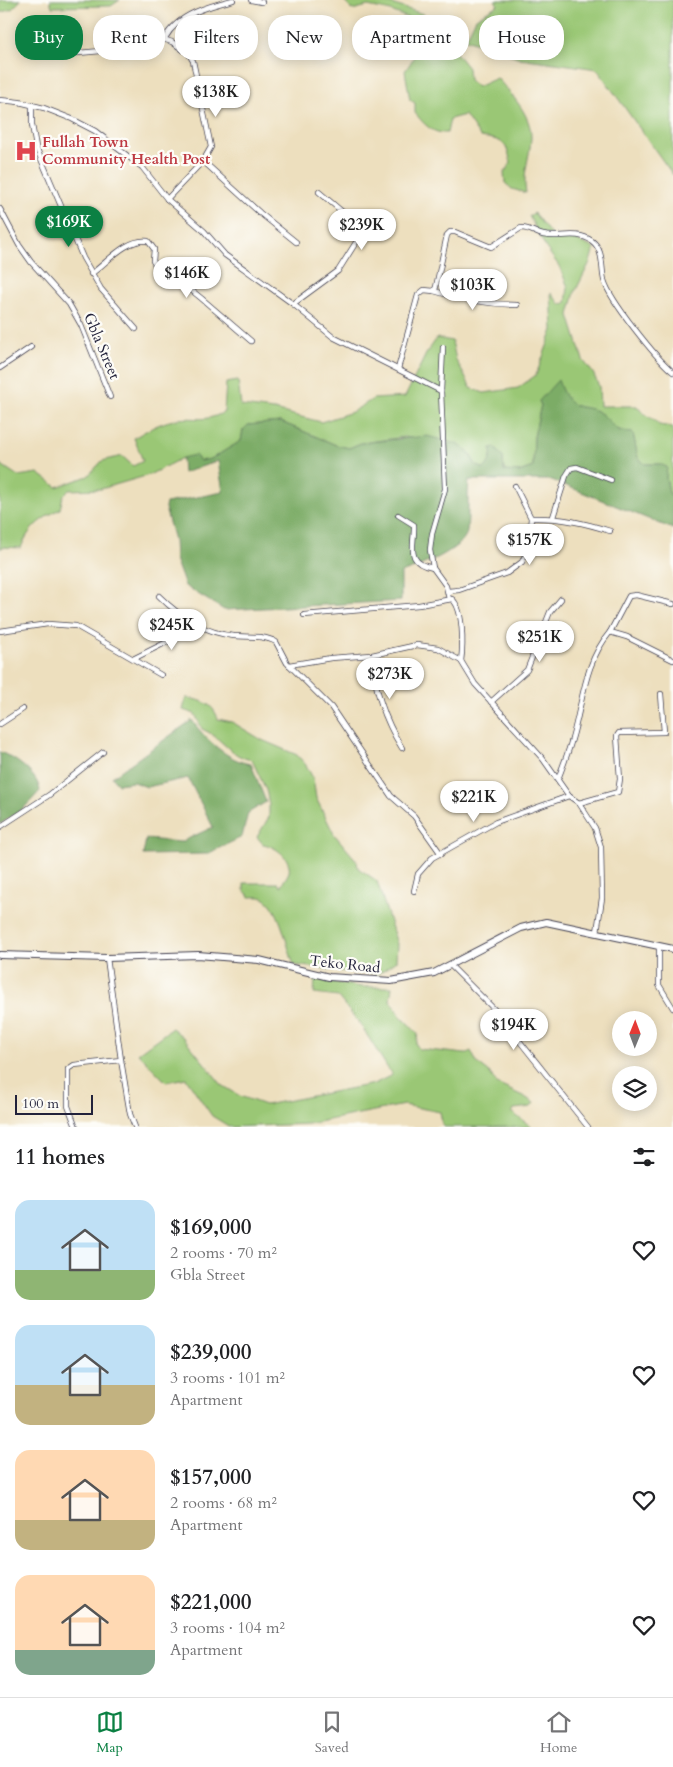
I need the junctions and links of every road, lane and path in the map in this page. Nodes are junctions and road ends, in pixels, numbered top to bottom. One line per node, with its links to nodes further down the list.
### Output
1 (233, 0): 4 (street)
2 (251, 0): 3 (street)
3 (262, 2)
4 (165, 38): 7 (street)
5 (0, 100): 6 (street)
6 (32, 105): 9 (street); 12 (street)
7 (203, 162): 9 (street); 11 (street)
8 (319, 192): 14 (street)
9 (167, 199): 14 (street)
10 (0, 209): 24 (street, Gbla Street)
11 (296, 242)
12 (90, 274): 16 (street); 17 (street)
13 (434, 291): 15 (street); 21 (street); 22 (street)
14 (293, 304): 21 (street)
15 (517, 305)
16 (136, 329)
17 (251, 341)
18 (31, 347): 20 (street)
19 (443, 347): 23 (street)
20 (0, 368)
21 (398, 369): 23 (street)
22 (673, 372)
23 (441, 391): 31 (street)
24 (110, 397)
25 (611, 480): 28 (street)
26 (515, 486): 29 (street)
27 (398, 515): 31 (street)
28 (553, 517): 29 (street); 30 (street)
29 (531, 518): 32 (street)
30 (610, 531)
31 (433, 568): 32 (street)
32 (448, 591): 34 (street)
33 (159, 596): 38 (street)
34 (449, 599): 37 (street); 44 (street)
35 (561, 599): 48 (street)
36 (673, 604): 40 (street)
37 (304, 615)
38 (199, 626): 42 (street); 45 (street)
39 (0, 631): 42 (street)
40 (610, 632): 43 (street); 53 (street)
41 (372, 655): 44 (street); 45 (street); 51 (street)
42 (135, 658): 46 (street)
43 (673, 660)
44 (461, 662): 48 (street)
45 (289, 665): 57 (street)
46 (161, 675)
47 (661, 694): 55 (street)
48 (491, 702): 53 (street)
49 (23, 709): 50 (street)
50 (0, 724)
51 (402, 748)
52 (103, 752): 56 (street)
53 (558, 779): 54 (street)
54 (569, 796): 55 (street); 57 (street)
55 (579, 803): 59 (street)
56 (0, 828)
57 (441, 854): 58 (street)
58 (414, 891)
59 (597, 932): 60 (street, Teko Road); 64 (street, Teko Road)
60 (659, 946): 61 (street, Teko Road); 65 (street)
61 (673, 949)
62 (0, 955): 63 (street, Teko Road)
63 (107, 958): 64 (street, Teko Road); 66 (street)
64 (452, 966): 69 (street)
65 (673, 1008)
66 (121, 1060): 67 (street); 68 (street)
67 (76, 1127)
68 (135, 1127)
69 (588, 1127)

